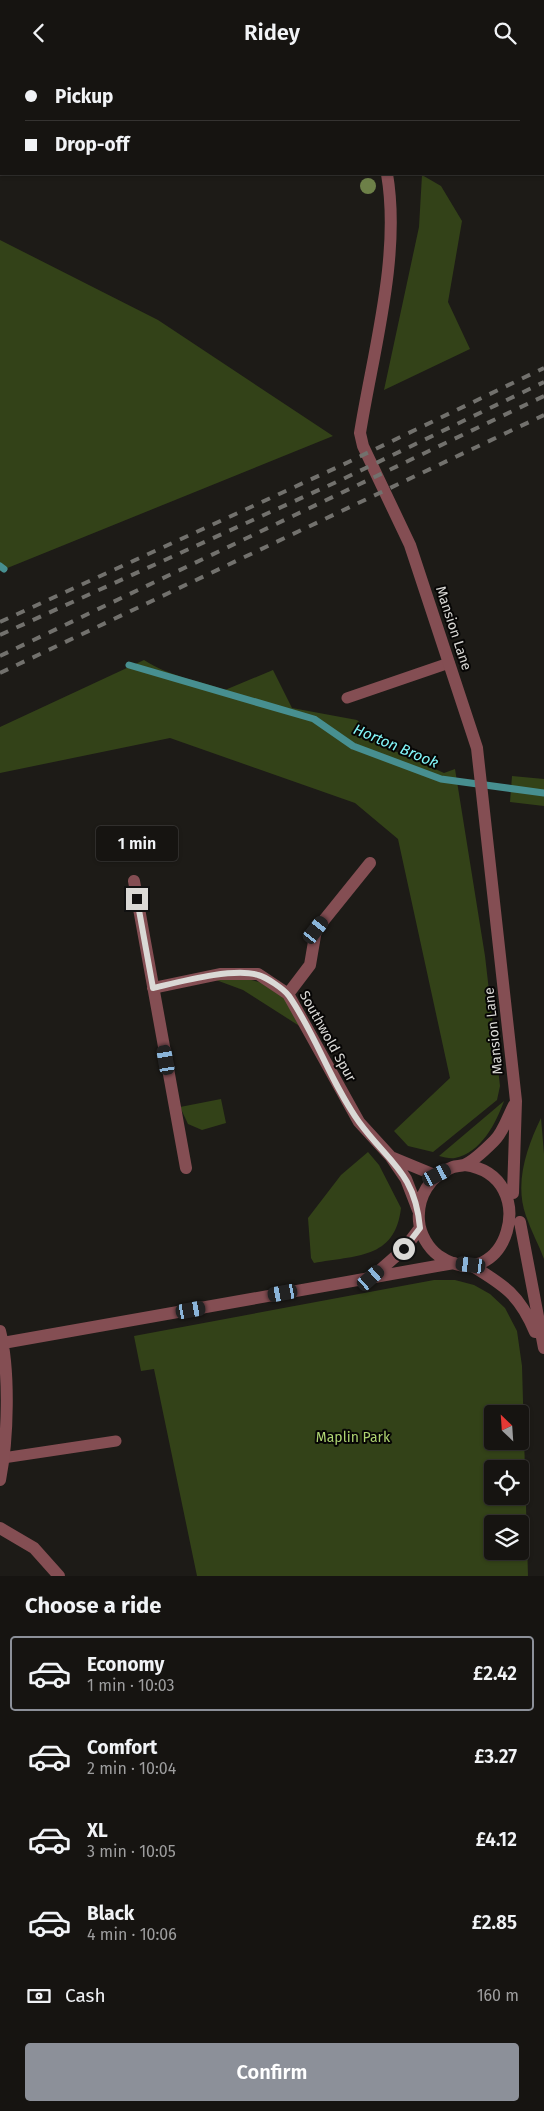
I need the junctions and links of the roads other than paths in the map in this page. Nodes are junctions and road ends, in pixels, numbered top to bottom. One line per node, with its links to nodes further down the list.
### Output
1 (387, 175): 2 (street, Mansion Lane)
2 (449, 663): 3 (lane); 8 (street, Mansion Lane)
3 (347, 698)
4 (370, 863): 7 (street)
5 (134, 881): 6 (street)
6 (153, 988): 7 (street, Southwold Spur); 11 (street)
7 (288, 994): 9 (street, Southwold Spur)
8 (516, 1101): 10 (street); 13 (street, Mansion Lane)
9 (391, 1157): 12 (street); 14 (street, Southwold Spur)
10 (465, 1165): 12 (street); 13 (street)
11 (186, 1168)
12 (437, 1175): 14 (street, Mansion Lane)
13 (513, 1193): 15 (street, Mansion Lane)
14 (418, 1211): 16 (street, Mansion Lane)
15 (518, 1215): 18 (street, Mansion Lane); 21 (street)
16 (420, 1228): 17 (street, Mansion Lane); 19 (street)
17 (454, 1263): 18 (street, Mansion Lane); 19 (street)
18 (471, 1265): 22 (street)
19 (371, 1278): 20 (street)
20 (2, 1337): 24 (street)
21 (544, 1348)
22 (544, 1353)
23 (116, 1441): 24 (lane)
24 (3, 1458): 25 (street)
25 (0, 1480)
26 (0, 1528): 27 (street)
27 (58, 1576)

